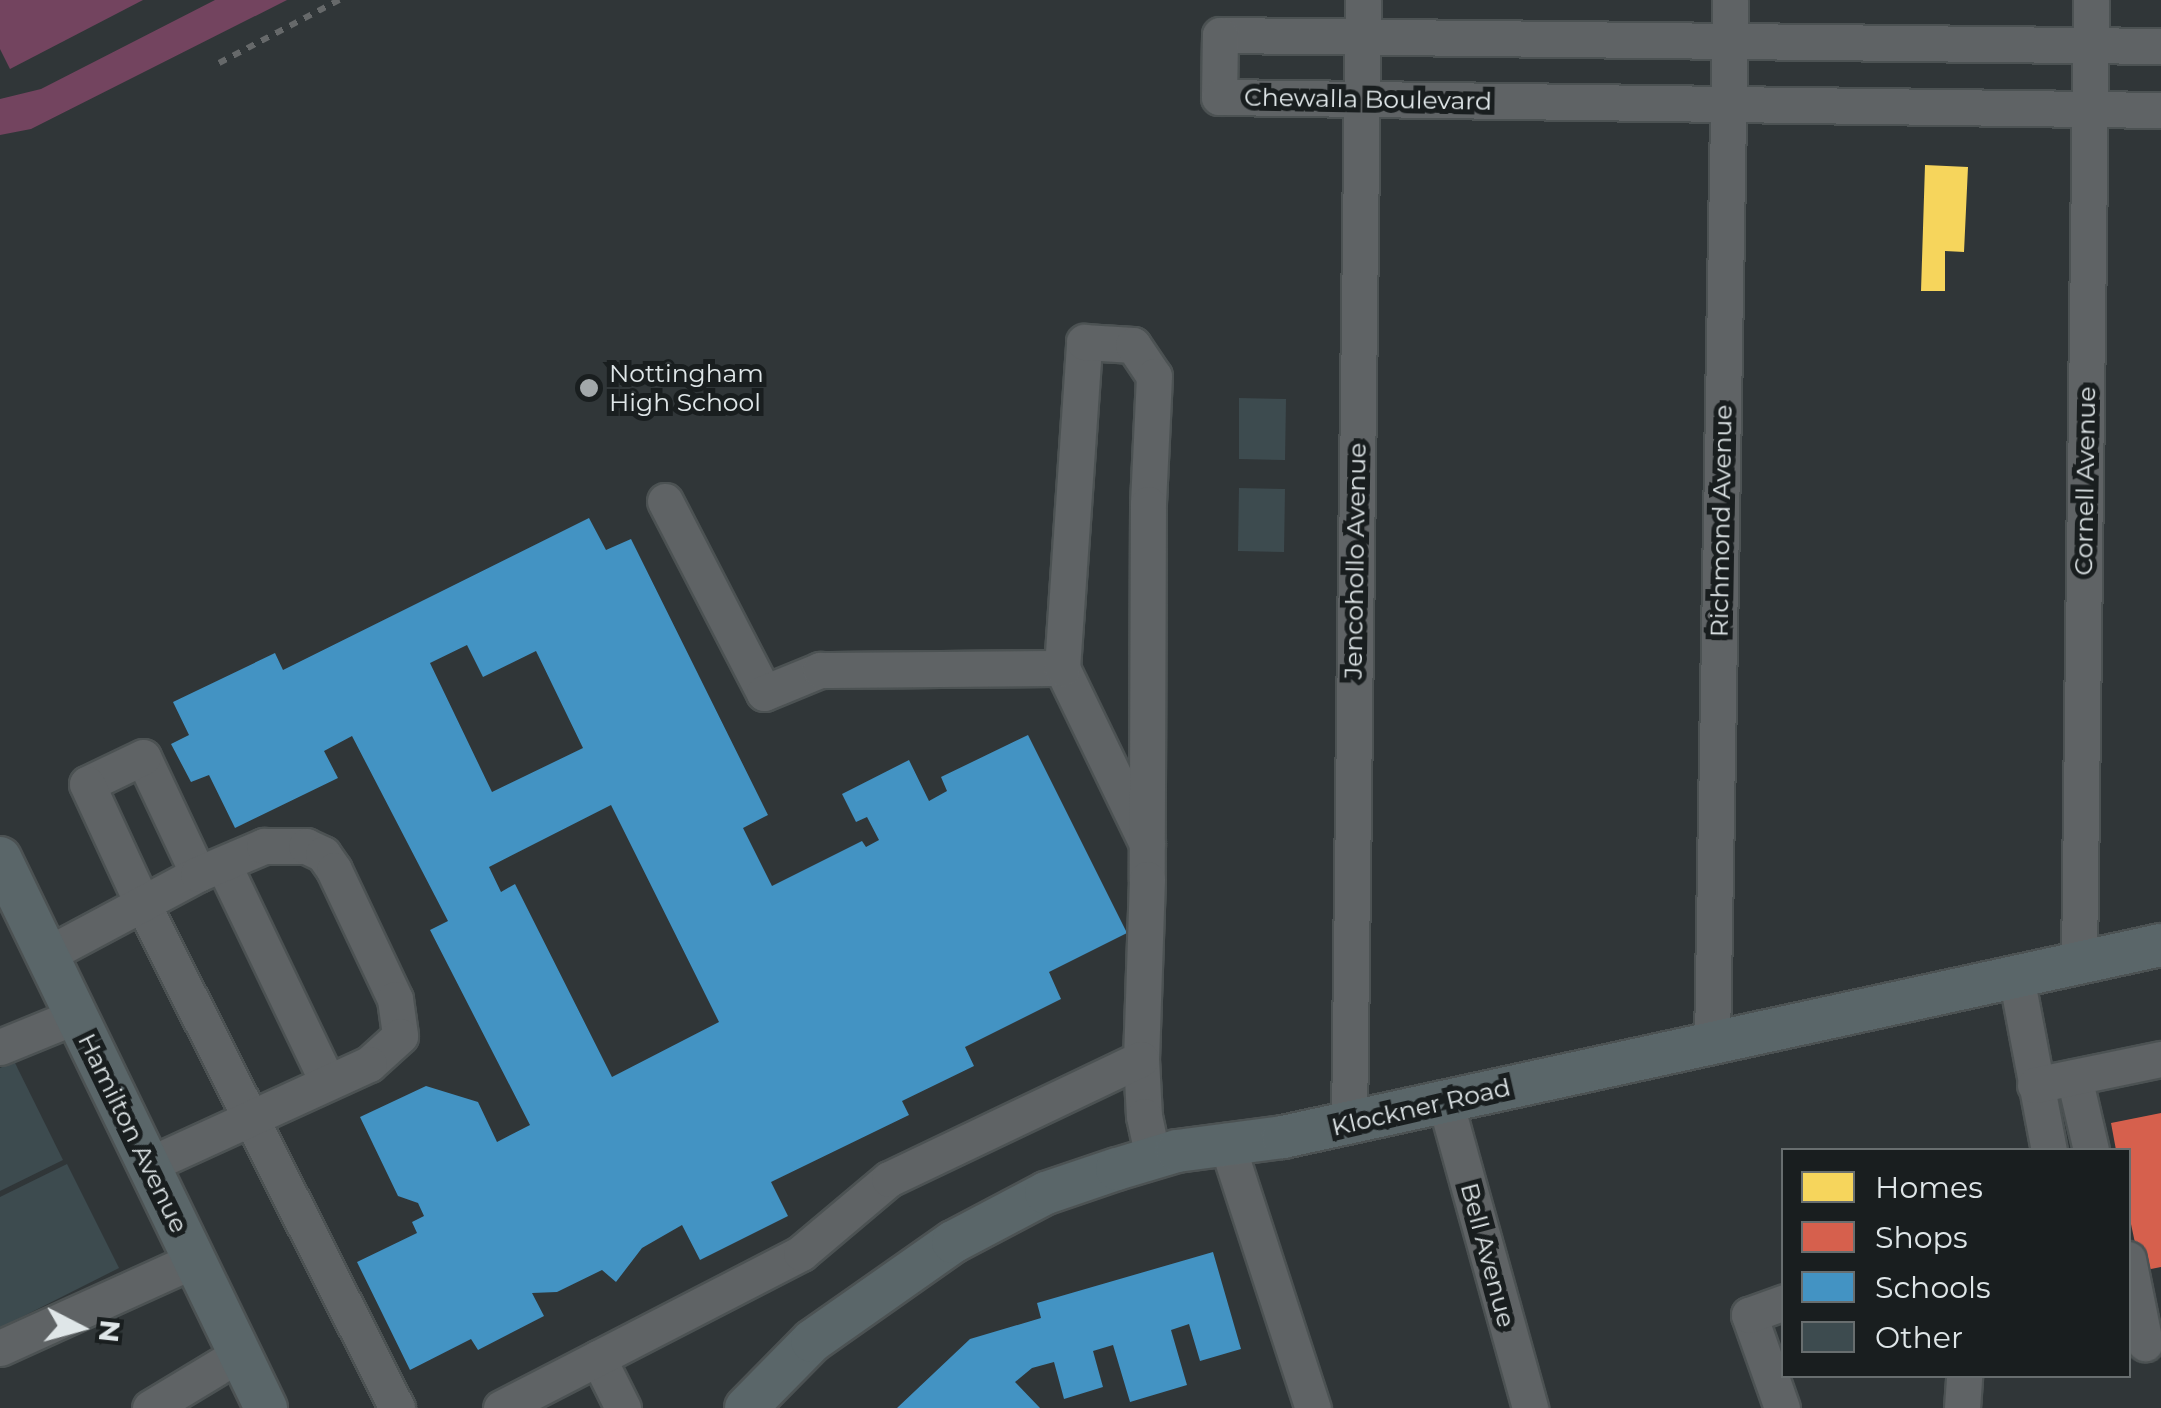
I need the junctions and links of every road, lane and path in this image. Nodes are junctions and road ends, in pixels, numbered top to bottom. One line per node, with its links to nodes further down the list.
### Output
1 (339, 0): 9 (path)
2 (1362, 0): 5 (street, Jencohollo Avenue)
3 (1730, 0): 6 (street, Richmond Avenue)
4 (2092, 0): 7 (street, Cornell Avenue)
5 (1362, 36): 6 (street, Chewalla Boulevard); 10 (street, Jencohollo Avenue); 10 (street, Chewalla Boulevard)
6 (1730, 40): 7 (street, Chewalla Boulevard); 11 (street, Richmond Avenue)
7 (2091, 45): 8 (street, Chewalla Boulevard); 12 (street, Cornell Avenue)
8 (2161, 46)
9 (219, 63)
10 (1361, 99): 11 (street, Chewalla Boulevard); 34 (street, Jencohollo Avenue)
11 (1729, 104): 12 (street, Chewalla Boulevard); 25 (street, Richmond Avenue)
12 (2090, 109): 13 (street, Chewalla Boulevard); 22 (street, Cornell Avenue)
13 (2161, 110)
14 (665, 502): 15 (street)
15 (1062, 668): 16 (street); 16 (street)
16 (1146, 844): 27 (street)
17 (0, 858): 21 (main road, Hamilton Avenue)
18 (211, 870): 19 (street); 19 (street); 30 (street); 30 (street)
19 (142, 903): 21 (street); 33 (street)
20 (2161, 945): 22 (main road, Klockner Road)
21 (46, 954): 24 (main road, Hamilton Avenue)
22 (2079, 961): 23 (main road, Klockner Road)
23 (2016, 976): 25 (main road, Klockner Road); 31 (street)
24 (76, 1016): 26 (street); 39 (main road, Hamilton Avenue)
25 (1712, 1042): 32 (main road, Klockner Road)
26 (0, 1047)
27 (1141, 1059): 38 (street); 46 (street)
28 (2161, 1059): 29 (street)
29 (2074, 1077): 31 (street); 37 (street)
30 (327, 1082): 33 (street)
31 (2035, 1086): 36 (street)
32 (1445, 1101): 34 (main road, Klockner Road); 55 (street, Bell Avenue)
33 (252, 1116): 39 (street); 50 (street)
34 (1349, 1122): 35 (main road, Klockner Road)
35 (1226, 1142): 38 (main road, Klockner Road); 54 (street)
36 (2049, 1148)
37 (2091, 1148)
38 (1153, 1158): 53 (main road, Klockner Road)
39 (148, 1165): 40 (main road, Hamilton Avenue)
40 (194, 1260): 44 (street); 45 (main road, Hamilton Avenue)
41 (2131, 1275): 43 (street)
42 (1781, 1303): 56 (street)
43 (2145, 1343)
44 (0, 1348)
45 (239, 1354): 48 (street); 49 (main road, Hamilton Avenue)
46 (598, 1358): 51 (street); 52 (street)
47 (1964, 1378): 57 (street)
48 (150, 1408)
49 (266, 1408)
50 (397, 1408)
51 (502, 1408)
52 (623, 1408)
53 (746, 1408)
54 (1313, 1408)
55 (1530, 1408)
56 (1782, 1408)
57 (1962, 1408)

